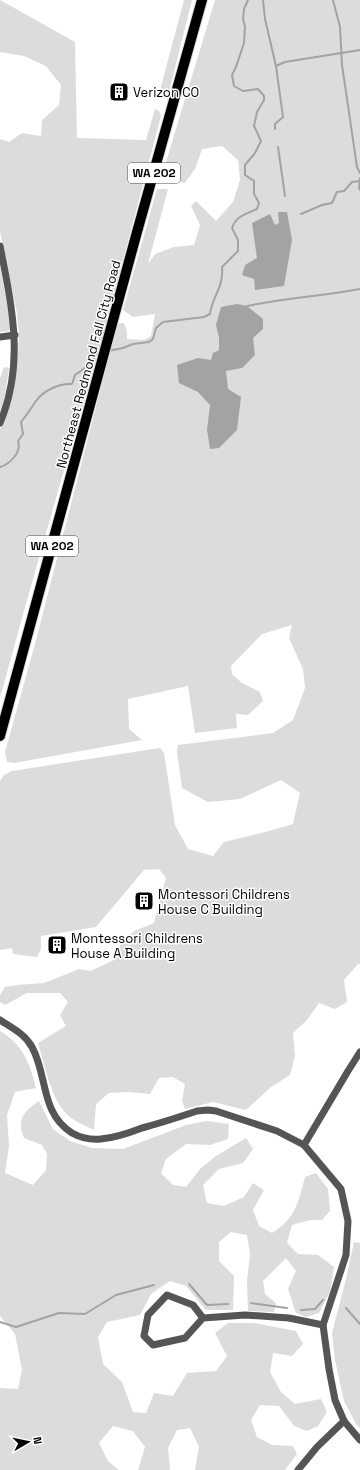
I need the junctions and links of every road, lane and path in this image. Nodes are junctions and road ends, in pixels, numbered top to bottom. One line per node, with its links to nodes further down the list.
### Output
1 (202, 0): 6 (main road, Northeast Redmond Fall City Road / WA 202)
2 (0, 246): 3 (street)
3 (15, 335): 4 (street); 5 (street)
4 (0, 337)
5 (0, 423)
6 (0, 736)
7 (0, 1020): 9 (street)
8 (360, 1052): 9 (street)
9 (304, 1145): 11 (street)
10 (203, 1318): 10 (street); 11 (street)
11 (323, 1325): 12 (street)
12 (344, 1421): 13 (street); 14 (street)
13 (360, 1440)
14 (298, 1470)

